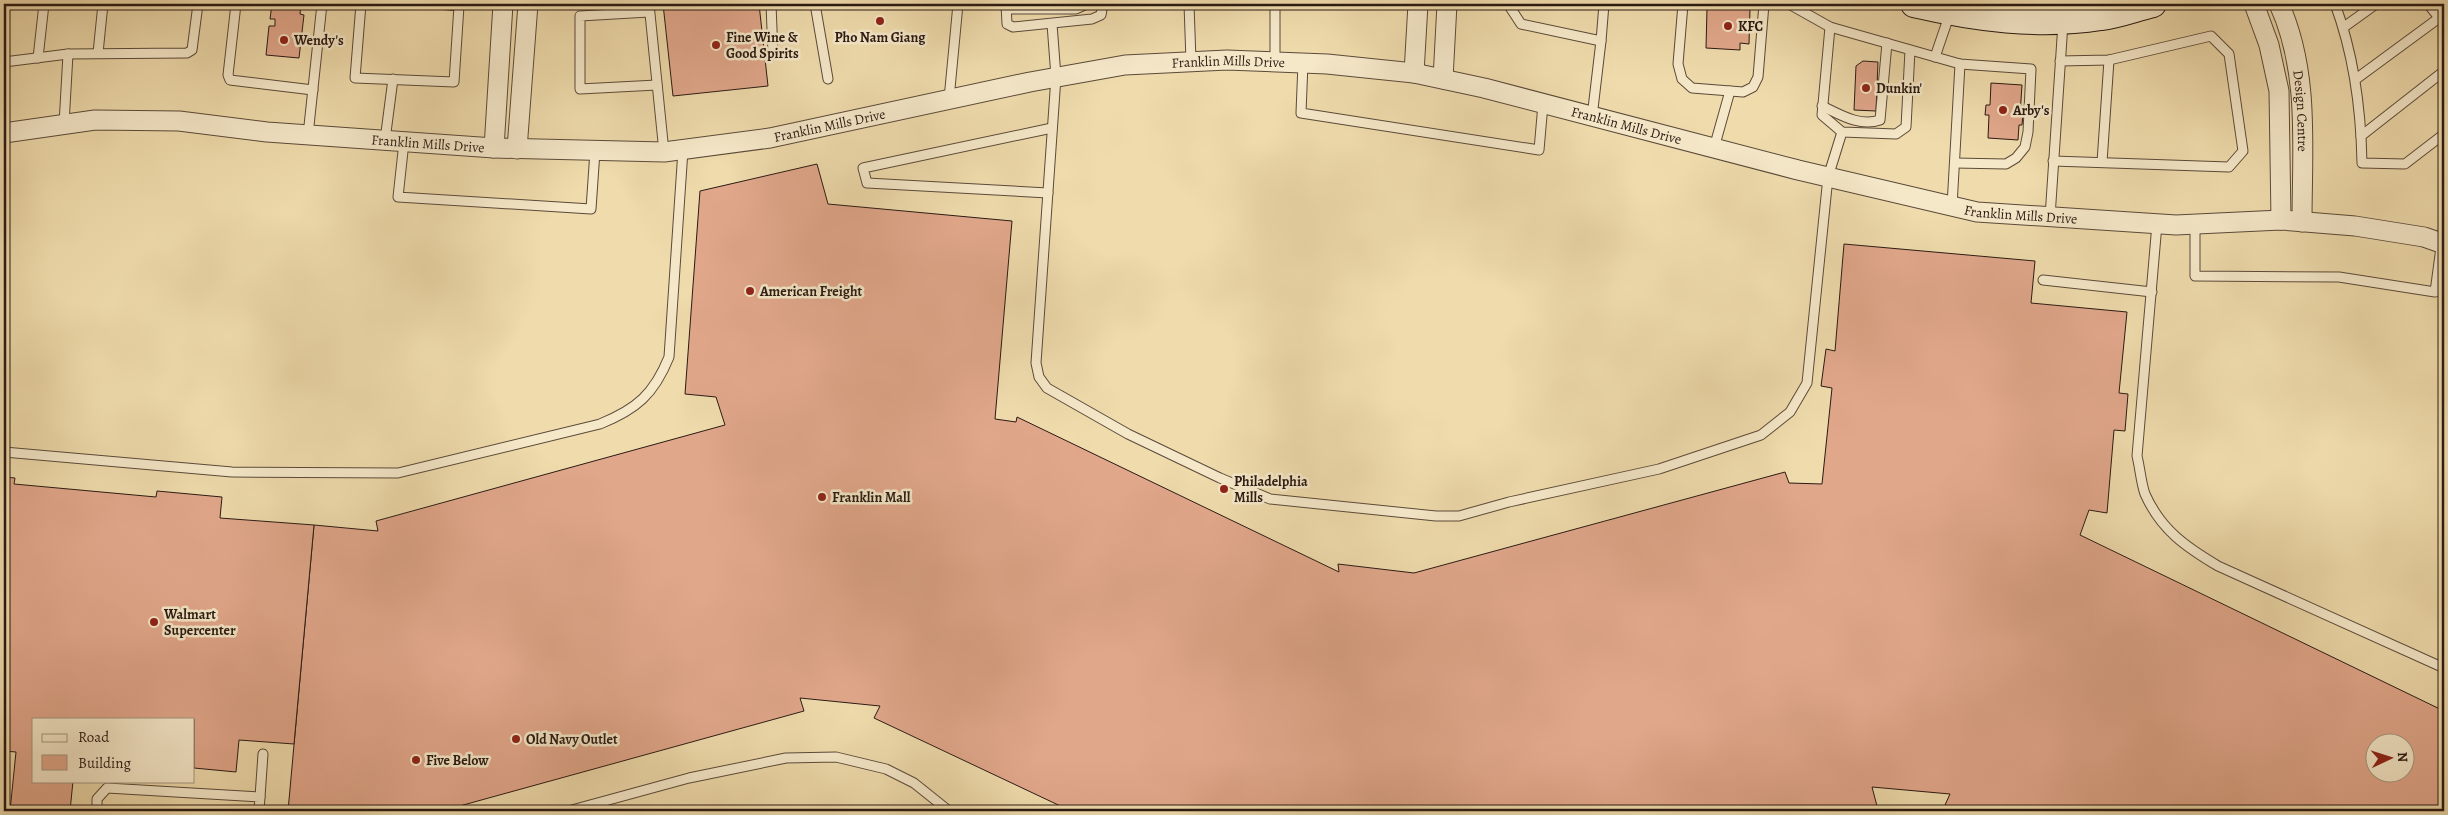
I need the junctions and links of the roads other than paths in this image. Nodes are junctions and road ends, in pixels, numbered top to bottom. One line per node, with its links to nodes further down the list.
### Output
1 (44, 4): 46 (lane)
2 (103, 4): 42 (lane)
3 (198, 4): 42 (lane)
4 (236, 4): 62 (lane)
5 (322, 4): 62 (lane)
6 (362, 4): 57 (lane)
7 (438, 4): 57 (lane)
8 (503, 4): 76 (street)
9 (528, 4): 78 (street)
10 (771, 4): 44 (lane)
11 (815, 4): 58 (lane)
12 (958, 4): 64 (lane)
13 (1087, 4): 31 (lane)
14 (1104, 4): 36 (lane)
15 (1189, 4): 48 (lane)
16 (1275, 4): 51 (lane)
17 (1418, 4): 55 (street)
18 (1447, 4): 59 (street)
19 (1508, 4): 39 (lane)
20 (1604, 4): 39 (lane)
21 (1683, 4): 63 (lane)
22 (1764, 4): 63 (lane)
23 (1788, 4): 37 (lane)
24 (1914, 4): 33 (street)
25 (2153, 4): 34 (street)
26 (2254, 4): 88 (street, Design Centre)
27 (2279, 4): 89 (street, Design Centre)
28 (2335, 4): 38 (lane)
29 (2376, 4): 38 (lane)
30 (2428, 4): 35 (lane)
31 (1006, 6): 36 (lane)
32 (649, 8): 61 (lane); 61 (lane)
33 (1950, 12): 34 (street); 45 (lane)
34 (2063, 20): 49 (lane)
35 (2442, 21): 60 (lane)
36 (1052, 24): 56 (lane)
37 (1830, 27): 40 (lane); 66 (lane)
38 (2344, 27): 60 (lane)
39 (1601, 41): 67 (lane)
40 (1887, 43): 41 (lane); 66 (lane)
41 (1910, 50): 45 (lane); 70 (lane)
42 (98, 53): 43 (lane)
43 (68, 54): 46 (lane); 68 (lane)
44 (773, 55)
45 (1935, 57): 53 (lane)
46 (38, 58): 50 (lane)
47 (2109, 60): 49 (lane); 82 (lane); 82 (lane)
48 (1191, 61): 51 (street, Franklin Mills Drive); 56 (street, Franklin Mills Drive)
49 (2060, 61): 81 (lane)
50 (4, 62)
51 (1275, 62): 52 (street, Franklin Mills Drive)
52 (1303, 62): 55 (street, Franklin Mills Drive); 65 (lane)
53 (1960, 64): 83 (lane); 83 (lane)
54 (2444, 71): 74 (lane)
55 (1414, 72): 59 (street, Franklin Mills Drive)
56 (1056, 77): 64 (street, Franklin Mills Drive); 69 (lane)
57 (393, 79): 75 (lane)
58 (828, 79)
59 (1443, 79): 65 (street, Franklin Mills Drive)
60 (2356, 79): 74 (lane)
61 (657, 85): 80 (lane)
62 (313, 90): 73 (lane)
63 (1730, 91): 77 (lane)
64 (949, 99): 80 (street, Franklin Mills Drive)
65 (1543, 104): 67 (street, Franklin Mills Drive)
66 (1822, 106): 70 (lane)
67 (1592, 117): 77 (street, Franklin Mills Drive)
68 (64, 124): 71 (street, Franklin Mills Drive); 73 (street, Franklin Mills Drive)
69 (1052, 128): 85 (lane); 85 (lane)
70 (1842, 132): 84 (lane)
71 (4, 133)
72 (2444, 134): 74 (lane)
73 (308, 135): 75 (street, Franklin Mills Drive)
74 (2361, 136)
75 (395, 141): 76 (street, Franklin Mills Drive); 79 (lane)
76 (494, 148): 78 (street, Franklin Mills Drive)
77 (1714, 148): 84 (street, Franklin Mills Drive)
78 (517, 149): 79 (street, Franklin Mills Drive)
79 (595, 151): 80 (street, Franklin Mills Drive)
80 (673, 151): 95 (lane)
81 (2053, 161): 82 (lane); 87 (lane)
82 (2102, 162)
83 (1955, 163): 86 (lane)
84 (1828, 177): 85 (lane); 86 (street, Franklin Mills Drive)
85 (1048, 193)
86 (1952, 206): 87 (street, Franklin Mills Drive)
87 (2050, 217): 90 (street, Franklin Mills Drive)
88 (2281, 220): 89 (street, Franklin Mills Drive); 91 (street, Franklin Mills Drive)
89 (2302, 222): 92 (street, Franklin Mills Drive)
90 (2157, 224): 91 (street, Franklin Mills Drive); 94 (lane)
91 (2195, 225): 92 (lane)
92 (2443, 237)
93 (2043, 280): 94 (lane)
94 (2152, 292): 96 (lane)
95 (4, 452)
96 (2444, 668)
97 (263, 754): 98 (lane)
98 (260, 797): 99 (lane); 100 (lane)
99 (97, 811)
100 (259, 811)
101 (568, 811): 102 (lane)
102 (949, 811)

